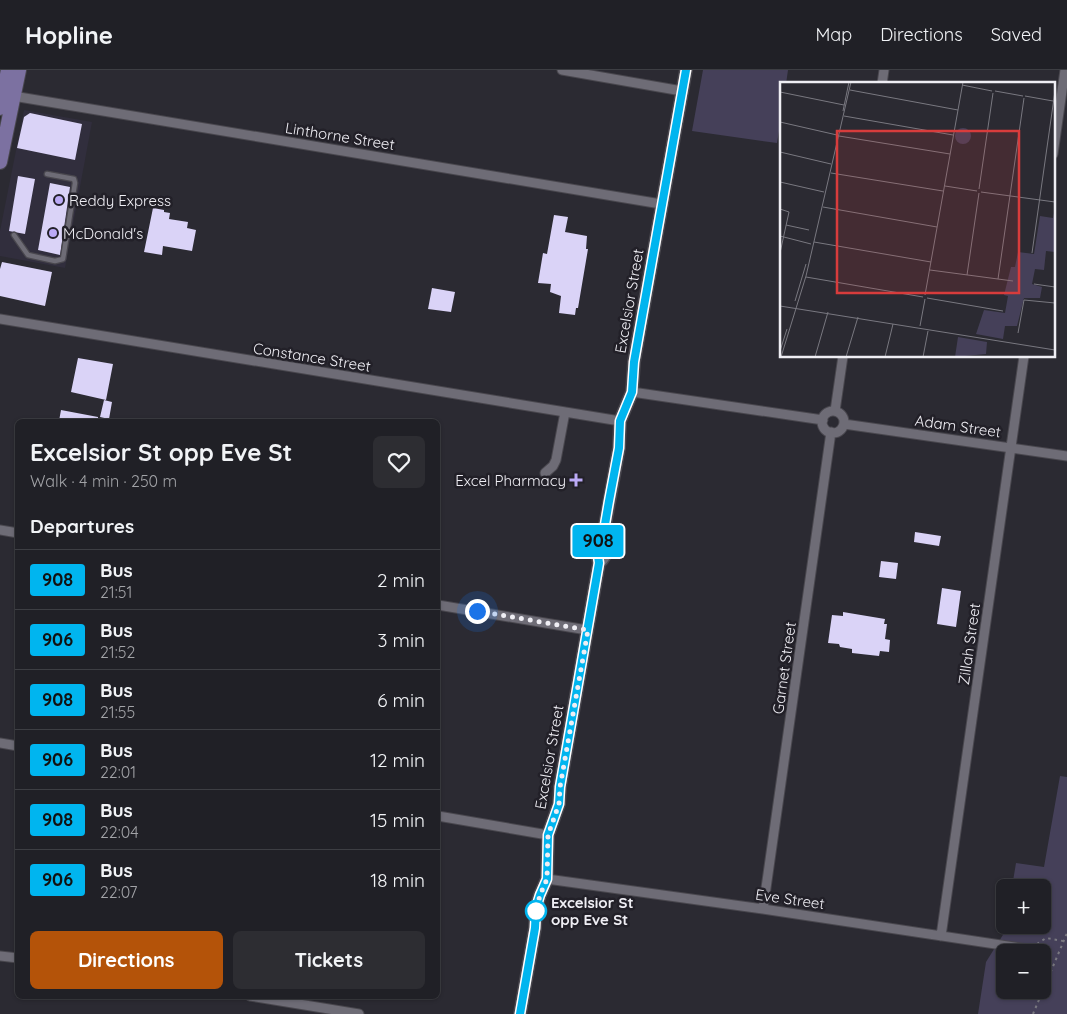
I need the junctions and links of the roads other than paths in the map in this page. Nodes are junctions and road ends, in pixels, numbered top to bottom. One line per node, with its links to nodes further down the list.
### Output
1 (8, 70): 7 (main road)
2 (19, 70): 7 (main road)
3 (562, 70): 6 (street)
4 (686, 70): 6 (street, Excelsior Street)
5 (1065, 70): 9 (street)
6 (682, 91): 12 (street, Excelsior Street)
7 (6, 93): 8 (main road); 10 (main road); 12 (street, Linthorne Street)
8 (0, 108)
9 (1054, 147)
10 (0, 162)
11 (47, 174): 13 (lane)
12 (661, 204): 17 (street, Excelsior Street)
13 (14, 235)
14 (0, 319): 19 (street, Constance Street)
15 (843, 358): 18 (street)
16 (1024, 358): 24 (street, Zillah Street)
17 (632, 392): 20 (street); 21 (street, Excelsior Street)
18 (834, 411): 20 (street); 22 (street)
19 (565, 412): 21 (street, Constance Street); 26 (street)
20 (823, 420): 23 (street)
21 (620, 421): 30 (street, Excelsior Street)
22 (844, 424): 23 (street); 24 (street, Adam Street)
23 (831, 432): 36 (street, Garnet Street)
24 (1011, 448): 25 (street, Adam Street); 37 (street, Zillah Street)
25 (1067, 456)
26 (545, 473)
27 (0, 530): 28 (street)
28 (15, 532)
29 (440, 605): 30 (street)
30 (588, 630): 34 (street, Excelsior Street)
31 (0, 743): 32 (street)
32 (15, 746)
33 (440, 816): 34 (street)
34 (548, 835): 35 (street, Excelsior Street)
35 (547, 879): 36 (street, Eve Street); 43 (street, Excelsior Street)
36 (763, 909): 37 (street, Eve Street)
37 (941, 936): 38 (street, Eve Street)
38 (999, 944)
39 (0, 956): 40 (street)
40 (15, 958)
41 (268, 999): 42 (street)
42 (359, 1014)
43 (520, 1014)

